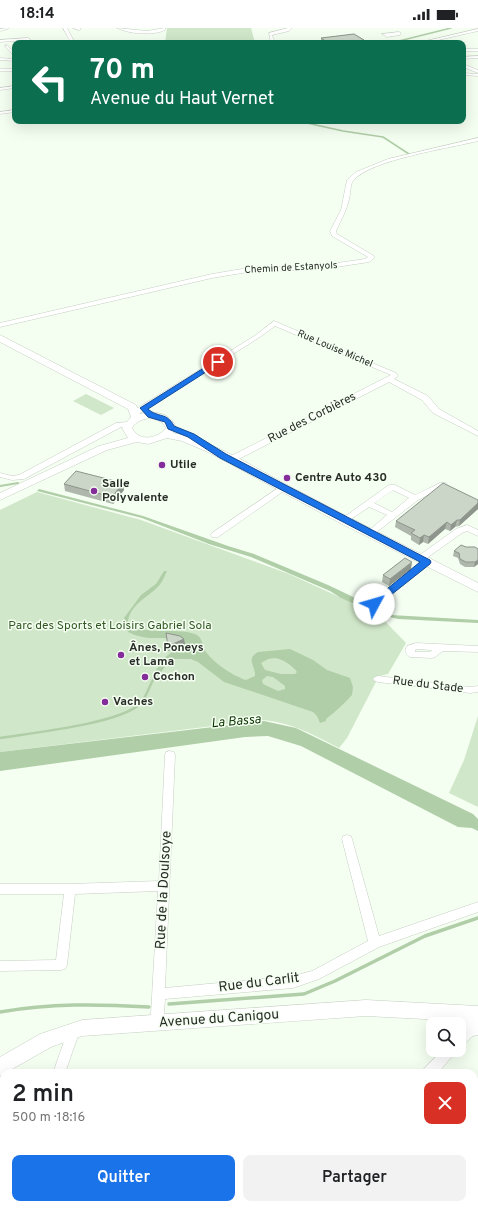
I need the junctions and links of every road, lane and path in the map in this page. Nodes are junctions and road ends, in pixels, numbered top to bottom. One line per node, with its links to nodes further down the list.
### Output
1 (7, 28): 7 (street)
2 (65, 28): 13 (street)
3 (119, 28): 4 (street)
4 (163, 28)
5 (290, 28): 14 (street)
6 (394, 28): 9 (street)
7 (0, 30)
8 (478, 30): 15 (street)
9 (399, 33)
10 (12, 40): 16 (street)
11 (14, 40): 12 (street)
12 (28, 40)
13 (72, 40)
14 (272, 40)
15 (433, 40)
16 (0, 41)
17 (12, 45): 19 (street)
18 (0, 46): 19 (street)
19 (7, 46): 22 (street)
20 (466, 50): 21 (street)
21 (478, 50)
22 (12, 55)
23 (478, 57): 24 (street)
24 (466, 58)
25 (0, 59): 26 (street)
26 (12, 59)
27 (12, 61): 29 (street)
28 (466, 67): 31 (street)
29 (1, 70): 30 (street)
30 (12, 70)
31 (478, 73): 32 (street)
32 (466, 74)
33 (0, 88): 34 (street)
34 (12, 88)
35 (12, 111): 36 (street)
36 (0, 113)
37 (478, 139): 38 (street, Chemin de Estanyols)
38 (0, 325)
39 (0, 338): 41 (main road)
40 (392, 378): 41 (street, Rue Louise Michel); 44 (street, Rue Louise Michel); 47 (street, Rue des Corbières)
41 (142, 413): 42 (main road); 43 (main road)
42 (127, 428): 45 (main road); 46 (main road); 48 (street)
43 (168, 432): 45 (main road); 47 (main road)
44 (478, 434)
45 (137, 439): 46 (main road)
46 (103, 448): 51 (main road)
47 (230, 460): 50 (main road)
48 (0, 475)
49 (443, 485): 52 (street)
50 (284, 488): 55 (main road); 58 (street)
51 (0, 497)
52 (415, 498): 53 (street); 54 (street)
53 (368, 503): 54 (street); 55 (street)
54 (393, 515): 56 (street)
55 (344, 520): 56 (main road)
56 (370, 533): 59 (main road)
57 (478, 533): 59 (street)
58 (215, 535)
59 (423, 560): 60 (main road); 61 (street)
60 (478, 588)
61 (374, 604)
62 (441, 647): 63 (street)
63 (478, 649)
64 (378, 679): 65 (street, Rue du Stade)
65 (478, 689)
66 (170, 755): 68 (street, Rue de la Doulsoye)
67 (347, 839): 72 (street)
68 (163, 886): 70 (street); 74 (street, Rue de la Doulsoye)
69 (0, 889): 70 (street)
70 (70, 890): 73 (street)
71 (478, 907): 72 (street, Rue du Carlit)
72 (375, 943): 74 (street, Rue du Carlit)
73 (0, 966)
74 (159, 994): 76 (street, Rue de la Doulsoye)
75 (476, 1021): 76 (main road, Avenue du Canigou); 78 (street)
76 (158, 1024): 77 (main road, Avenue du Canigou)
77 (74, 1030): 80 (main road, Avenue du Canigou); 81 (street)
78 (466, 1033)
79 (444, 1057): 82 (street)
80 (0, 1067)
81 (60, 1069)
82 (433, 1069)

